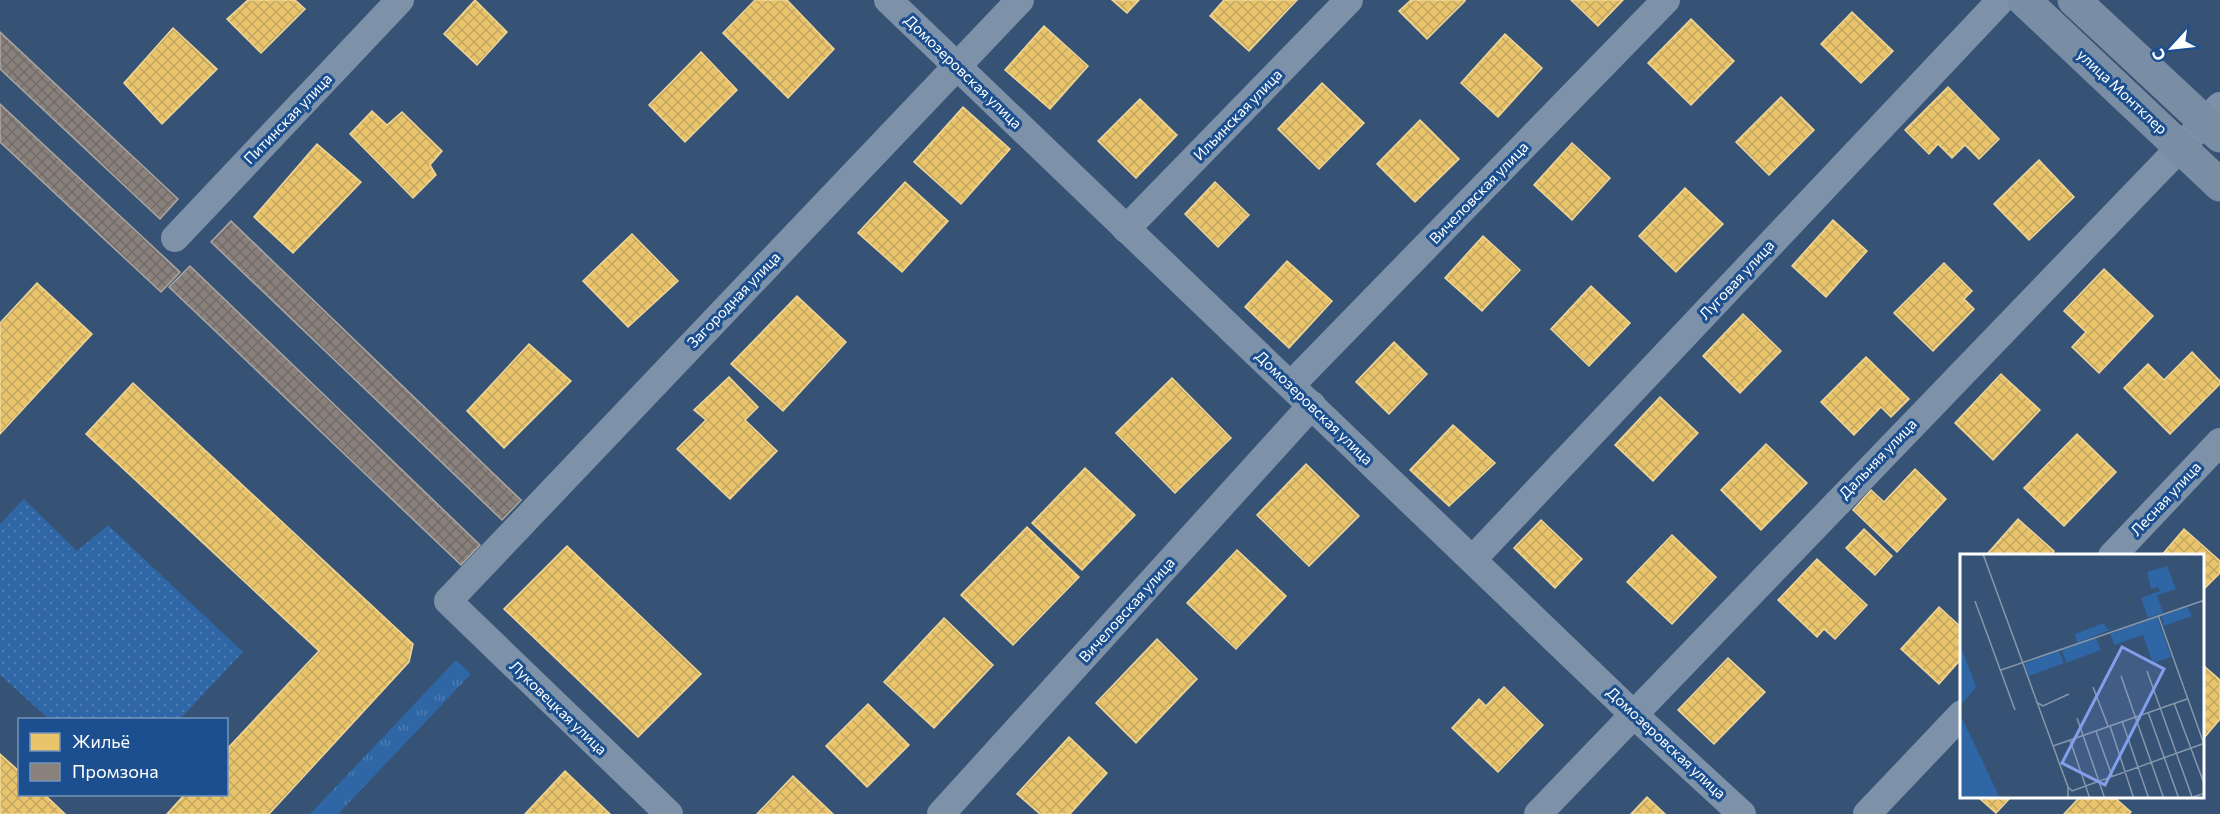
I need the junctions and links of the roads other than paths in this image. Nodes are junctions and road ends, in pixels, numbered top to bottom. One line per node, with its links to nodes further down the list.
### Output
1 (400, 0): 14 (street, Питинская улица)
2 (888, 0): 9 (street, Домозеровская улица)
3 (1020, 0): 9 (street, Загородная улица)
4 (1349, 0): 13 (street, Ильинская улица)
5 (1666, 0): 15 (street, Вичеловская улица)
6 (2001, 0): 19 (street, Луговая улица)
7 (2024, 0): 11 (street, улица Монтклер)
8 (2074, 0): 10 (street)
9 (956, 66): 13 (street, Домозеровская улица); 20 (street, Загородная улица)
10 (2215, 121): 11 (street, Дальняя улица)
11 (2180, 147): 12 (street, улица Монтклер); 21 (street, Дальняя улица)
12 (2220, 185)
13 (1126, 229): 15 (street, Домозеровская улица)
14 (175, 238)
15 (1291, 386): 16 (street, Домозеровская улица)
16 (1312, 405): 19 (street, Домозеровская улица); 24 (street, Вичеловская улица)
17 (2220, 442): 18 (street, Лесная улица)
18 (2114, 554)
19 (1473, 559): 21 (street, Домозеровская улица)
20 (448, 601): 23 (street, Луковецкая улица)
21 (1632, 713): 25 (street, Дальняя улица); 26 (street, Домозеровская улица)
22 (1960, 716): 27 (street)
23 (669, 814)
24 (941, 814)
25 (1538, 814)
26 (1742, 814)
27 (1867, 814)

